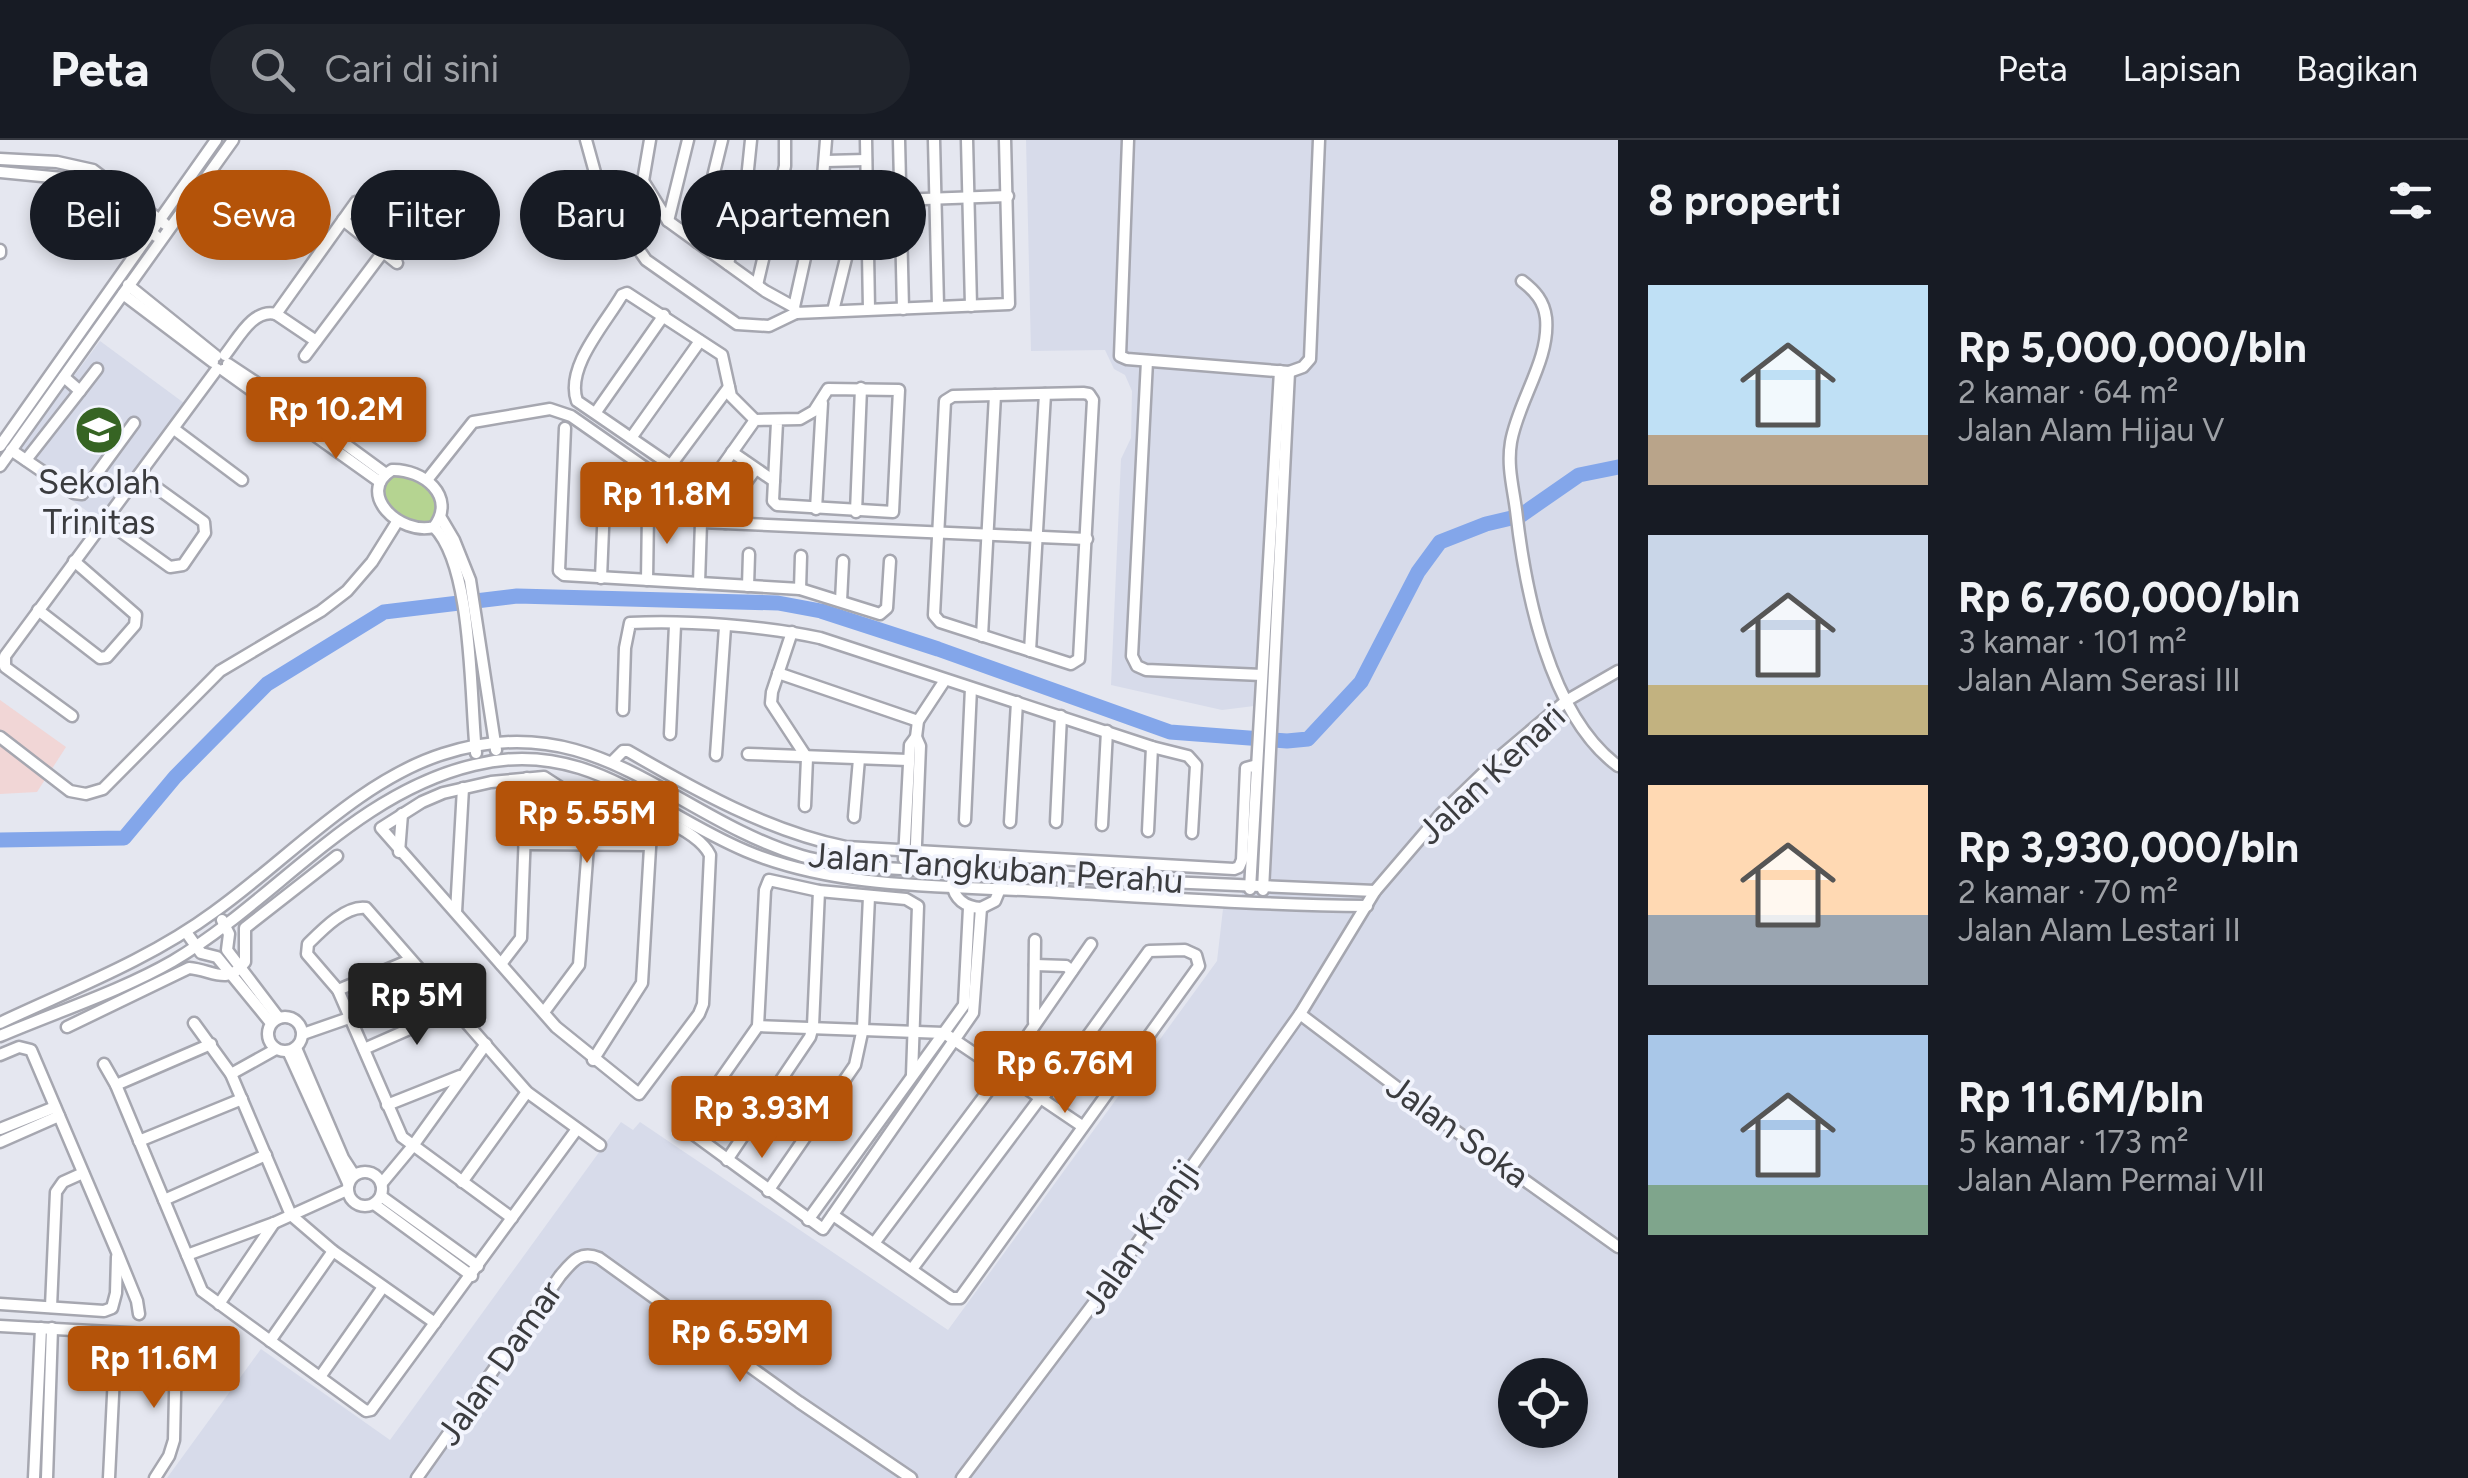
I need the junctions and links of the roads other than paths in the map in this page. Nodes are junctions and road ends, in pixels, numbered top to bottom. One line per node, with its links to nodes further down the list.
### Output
1 (216, 140): 32 (street)
2 (233, 140): 32 (street)
3 (586, 140): 53 (street)
4 (650, 140): 31 (street)
5 (688, 140): 31 (street)
6 (722, 140): 20 (street)
7 (751, 140): 45 (street)
8 (786, 140): 47 (street)
9 (826, 140): 19 (street)
10 (866, 140): 18 (street)
11 (899, 140): 22 (street)
12 (934, 140): 27 (street)
13 (967, 140): 26 (street)
14 (1005, 140): 25 (street)
15 (1128, 140): 60 (street)
16 (1319, 140): 63 (street)
17 (0, 159): 32 (street)
18 (866, 160): 19 (street); 21 (street)
19 (826, 161): 53 (street)
20 (714, 170)
21 (866, 170)
22 (900, 170)
23 (0, 172): 24 (street)
24 (30, 175)
25 (1008, 196): 26 (street); 50 (street)
26 (969, 197): 27 (street); 50 (street)
27 (935, 198): 28 (street); 49 (street)
28 (926, 199)
29 (351, 209): 30 (street)
30 (343, 220): 33 (street); 55 (street)
31 (668, 221): 34 (street)
32 (165, 224): 35 (street)
33 (351, 226)
34 (681, 231)
35 (156, 236)
36 (139, 260): 78 (street)
37 (143, 260): 48 (street)
38 (377, 260): 58 (street)
39 (392, 260): 44 (street)
40 (722, 260): 45 (street)
41 (846, 260): 54 (street)
42 (869, 260): 52 (street)
43 (902, 260): 51 (street)
44 (396, 263)
45 (728, 264): 47 (street)
46 (1522, 281): 128 (street)
47 (757, 286): 53 (street)
48 (126, 290): 61 (street); 64 (street)
49 (938, 306): 50 (street); 51 (street)
50 (971, 306)
51 (903, 308): 52 (street)
52 (869, 309): 54 (street)
53 (795, 310): 54 (street)
54 (834, 311)
55 (276, 314): 58 (street); 61 (street)
56 (664, 315): 57 (street); 71 (street); 71 (street)
57 (700, 340): 65 (street); 77 (street)
58 (316, 341): 59 (street)
59 (305, 356)
60 (1147, 361): 63 (street); 122 (street)
61 (220, 363): 76 (street); 85 (street)
62 (97, 369): 67 (street)
63 (1285, 372): 122 (street); 133 (street)
64 (64, 377): 67 (street); 78 (street)
65 (729, 386): 72 (street); 81 (street)
66 (861, 388): 70 (street); 92 (street); 92 (street)
67 (80, 391): 80 (street)
68 (1045, 394): 69 (street); 100 (street); 101 (street)
69 (995, 395): 98 (street); 99 (street)
70 (822, 397): 73 (street); 90 (street)
71 (596, 412): 77 (street)
72 (755, 420): 73 (street); 79 (street)
73 (777, 422): 89 (street)
74 (134, 423): 80 (street)
75 (565, 428): 107 (street)
76 (174, 429): 84 (street); 86 (street)
77 (631, 438): 81 (street)
78 (6, 448): 80 (street); 82 (street)
79 (732, 452): 81 (street); 83 (street)
80 (26, 460)
81 (670, 465)
82 (0, 466)
83 (755, 470): 89 (street); 97 (street)
84 (139, 476): 93 (street); 93 (street)
85 (383, 478): 87 (street); 94 (street)
86 (242, 480)
87 (427, 480): 95 (street); 96 (street)
88 (605, 480): 107 (street)
89 (774, 481): 90 (street)
90 (816, 509): 92 (street)
91 (648, 512): 108 (street)
92 (856, 512)
93 (106, 520): 104 (street)
94 (397, 522): 95 (street); 136 (street)
95 (437, 522): 114 (street)
96 (701, 522): 97 (street); 109 (street)
97 (725, 523): 98 (street)
98 (940, 534): 99 (street); 118 (street)
99 (987, 535): 100 (street); 118 (street)
100 (1037, 537): 101 (street); 119 (street)
101 (1087, 539): 119 (street)
102 (749, 554): 110 (street)
103 (801, 556): 111 (street)
104 (74, 561): 113 (street); 113 (street)
105 (843, 561): 112 (street)
106 (890, 561): 112 (street)
107 (601, 578): 108 (street)
108 (647, 580): 109 (street)
109 (699, 583): 110 (street)
110 (748, 586): 111 (street)
111 (800, 589): 112 (street)
112 (841, 601)
113 (38, 610): 130 (street)
114 (470, 622): 124 (street); 125 (street)
115 (675, 624): 116 (street); 129 (street); 135 (street)
116 (726, 626): 117 (street); 142 (street)
117 (792, 632): 121 (street); 123 (street)
118 (982, 636): 119 (street)
119 (1030, 651)
120 (1618, 671): 128 (street, Jalan Kenari)
121 (778, 673): 132 (street); 143 (street)
122 (1262, 675): 133 (street)
123 (946, 680): 126 (street); 132 (street)
124 (484, 682): 125 (street); 138 (street)
125 (470, 685): 139 (street)
126 (971, 688): 127 (street); 163 (street)
127 (1017, 702): 131 (street); 166 (street)
128 (1566, 702): 150 (street); 191 (street, Jalan Kenari)
129 (623, 710)
130 (72, 716)
131 (1061, 716): 134 (street); 167 (street)
132 (918, 721): 137 (street)
133 (1265, 727): 145 (street)
134 (1107, 731): 140 (street); 169 (street)
135 (670, 734)
136 (0, 737)
137 (916, 737): 146 (street); 161 (street)
138 (496, 744): 139 (street, Jalan Tangkuban Perahu); 147 (street, Jalan Tangkuban Perahu); 148 (street)
139 (475, 748): 149 (street); 164 (street, Jalan Tangkuban Perahu)
140 (1152, 748): 170 (street); 171 (street)
141 (748, 754): 143 (street)
142 (716, 756)
143 (807, 758): 144 (street); 157 (street)
144 (859, 759): 146 (street); 162 (street)
145 (1261, 759): 180 (street); 187 (street); 188 (street)
146 (908, 760): 161 (street)
147 (613, 761): 158 (street, Jalan Tangkuban Perahu); 168 (street)
148 (496, 762): 149 (street, Jalan Tangkuban Perahu); 151 (street, Jalan Tangkuban Perahu)
149 (477, 764): 172 (street, Jalan Tangkuban Perahu)
150 (1618, 766)
151 (588, 768): 154 (street); 165 (street, Jalan Tangkuban Perahu)
152 (527, 778): 153 (street); 155 (street); 174 (street)
153 (463, 788): 159 (street); 197 (street)
154 (589, 793): 155 (street); 156 (street)
155 (578, 800): 156 (street)
156 (600, 801): 160 (street)
157 (805, 806)
158 (696, 808): 165 (street); 173 (street, Jalan Tangkuban Perahu)
159 (402, 814): 177 (street); 177 (street)
160 (652, 814): 175 (street); 231 (street)
161 (912, 815): 178 (street)
162 (854, 817)
163 (965, 820)
164 (331, 821): 172 (street); 196 (street, Jalan Tangkuban Perahu)
165 (691, 822): 186 (street, Jalan Tangkuban Perahu)
166 (1010, 822)
167 (1056, 822)
168 (766, 824): 173 (street); 178 (street)
169 (1102, 825)
170 (1148, 831)
171 (1192, 833)
172 (337, 834): 198 (street, Jalan Tangkuban Perahu)
173 (758, 838): 181 (street, Jalan Tangkuban Perahu)
174 (524, 844): 176 (street); 205 (street)
175 (650, 845): 176 (street); 231 (street)
176 (588, 846): 211 (street)
177 (399, 852): 197 (street)
178 (910, 853): 180 (street); 181 (street)
179 (337, 856): 208 (street)
180 (1140, 865): 184 (street); 185 (street)
181 (909, 867): 182 (street, Jalan Tangkuban Perahu)
182 (953, 870): 183 (street, Jalan Tangkuban Perahu); 186 (street)
183 (1004, 873): 184 (street, Jalan Tangkuban Perahu); 189 (street)
184 (1128, 880): 185 (street, Jalan Tangkuban Perahu)
185 (1154, 881): 187 (street, Jalan Tangkuban Perahu)
186 (952, 885): 189 (street, Jalan Tangkuban Perahu); 195 (street)
187 (1250, 886): 188 (street, Jalan Tangkuban Perahu); 193 (street)
188 (1263, 886): 191 (street, Jalan Tangkuban Perahu); 193 (street)
189 (1001, 889): 193 (street, Jalan Tangkuban Perahu); 195 (street)
190 (819, 891): 192 (street); 218 (street); 219 (street)
191 (1375, 891): 194 (street, Jalan Kranji)
192 (869, 897): 221 (street); 222 (street)
193 (1256, 902): 194 (street, Jalan Tangkuban Perahu)
194 (1367, 906): 212 (street, Jalan Kranji)
195 (975, 911): 224 (street)
196 (216, 912): 198 (street); 199 (street, Jalan Tangkuban Perahu)
197 (456, 912): 205 (street)
198 (225, 924): 202 (street, Jalan Tangkuban Perahu); 203 (street)
199 (186, 932): 202 (street); 216 (street, Jalan Tangkuban Perahu)
200 (1035, 940): 206 (street)
201 (1091, 944): 207 (street)
202 (194, 946): 203 (street); 225 (street, Jalan Tangkuban Perahu)
203 (222, 953): 208 (street)
204 (410, 960): 209 (street); 209 (street); 210 (street)
205 (501, 964): 211 (street)
206 (1035, 965): 207 (street); 215 (street)
207 (1072, 971): 215 (street)
208 (236, 972): 214 (street); 220 (street)
209 (338, 990): 213 (street)
210 (455, 1010): 227 (street); 229 (street)
211 (544, 1012): 231 (street)
212 (1300, 1014): 264 (street, Jalan Soka); 289 (street, Jalan Kranji)
213 (350, 1018): 223 (street); 229 (street)
214 (274, 1020): 223 (street); 228 (street)
215 (1034, 1022): 233 (street)
216 (0, 1023)
217 (194, 1023): 226 (street)
218 (758, 1026): 219 (street); 251 (street)
219 (813, 1026): 221 (street); 251 (street)
220 (67, 1027)
221 (863, 1028): 222 (street); 255 (street)
222 (913, 1032): 224 (street); 235 (street)
223 (303, 1034): 228 (street)
224 (949, 1035): 233 (street); 235 (street); 259 (street)
225 (0, 1036)
226 (210, 1044): 234 (street); 237 (street)
227 (486, 1044): 236 (street); 238 (street)
228 (287, 1049): 234 (street); 254 (street)
229 (364, 1050): 241 (street)
230 (0, 1055): 242 (street)
231 (593, 1060)
232 (104, 1064): 237 (street)
233 (1003, 1071): 240 (street); 263 (street)
234 (232, 1074): 239 (street)
235 (912, 1075): 261 (street)
236 (462, 1076): 241 (street); 249 (street)
237 (116, 1086): 246 (street)
238 (527, 1092): 245 (street); 253 (street)
239 (242, 1098): 246 (street); 250 (street)
240 (1042, 1098): 243 (street); 243 (street); 268 (street)
241 (387, 1105): 249 (street)
242 (57, 1111): 244 (street); 247 (street); 252 (street)
243 (1082, 1126): 268 (street)
244 (0, 1129)
245 (577, 1129): 248 (street); 260 (street)
246 (139, 1141): 257 (street)
247 (0, 1142)
248 (600, 1146)
249 (412, 1147): 253 (street); 256 (street)
250 (266, 1155): 257 (street); 258 (street)
251 (727, 1160): 255 (street)
252 (83, 1172): 266 (street); 273 (street)
253 (462, 1182): 260 (street)
254 (350, 1183): 256 (street); 256 (street); 258 (street)
255 (768, 1192): 261 (street)
256 (379, 1194): 269 (street)
257 (164, 1200): 267 (street)
258 (291, 1215): 262 (street); 265 (street)
259 (833, 1215): 261 (street); 263 (street)
260 (512, 1218): 269 (street)
261 (808, 1220)
262 (274, 1223): 267 (street); 272 (street)
263 (875, 1242): 268 (street)
264 (1618, 1246)
265 (333, 1251): 270 (street); 279 (street)
266 (118, 1252): 273 (street); 274 (street)
267 (187, 1255): 272 (street)
268 (912, 1269)
269 (475, 1271): 275 (street)
270 (384, 1287): 275 (street); 282 (street)
271 (0, 1304): 273 (street)
272 (219, 1304): 279 (street)
273 (51, 1306)
274 (138, 1314)
275 (435, 1323): 282 (street)
276 (0, 1326): 277 (street)
277 (47, 1328): 278 (street); 283 (street); 284 (street)
278 (116, 1334): 280 (street); 285 (street)
279 (270, 1341): 282 (street)
280 (175, 1353): 281 (street); 286 (street)
281 (214, 1377)
282 (320, 1377)
283 (34, 1478)
284 (47, 1478)
285 (109, 1478)
286 (156, 1478)
287 (417, 1478): 288 (street, Jalan Damar)
288 (911, 1478)
289 (962, 1478)

